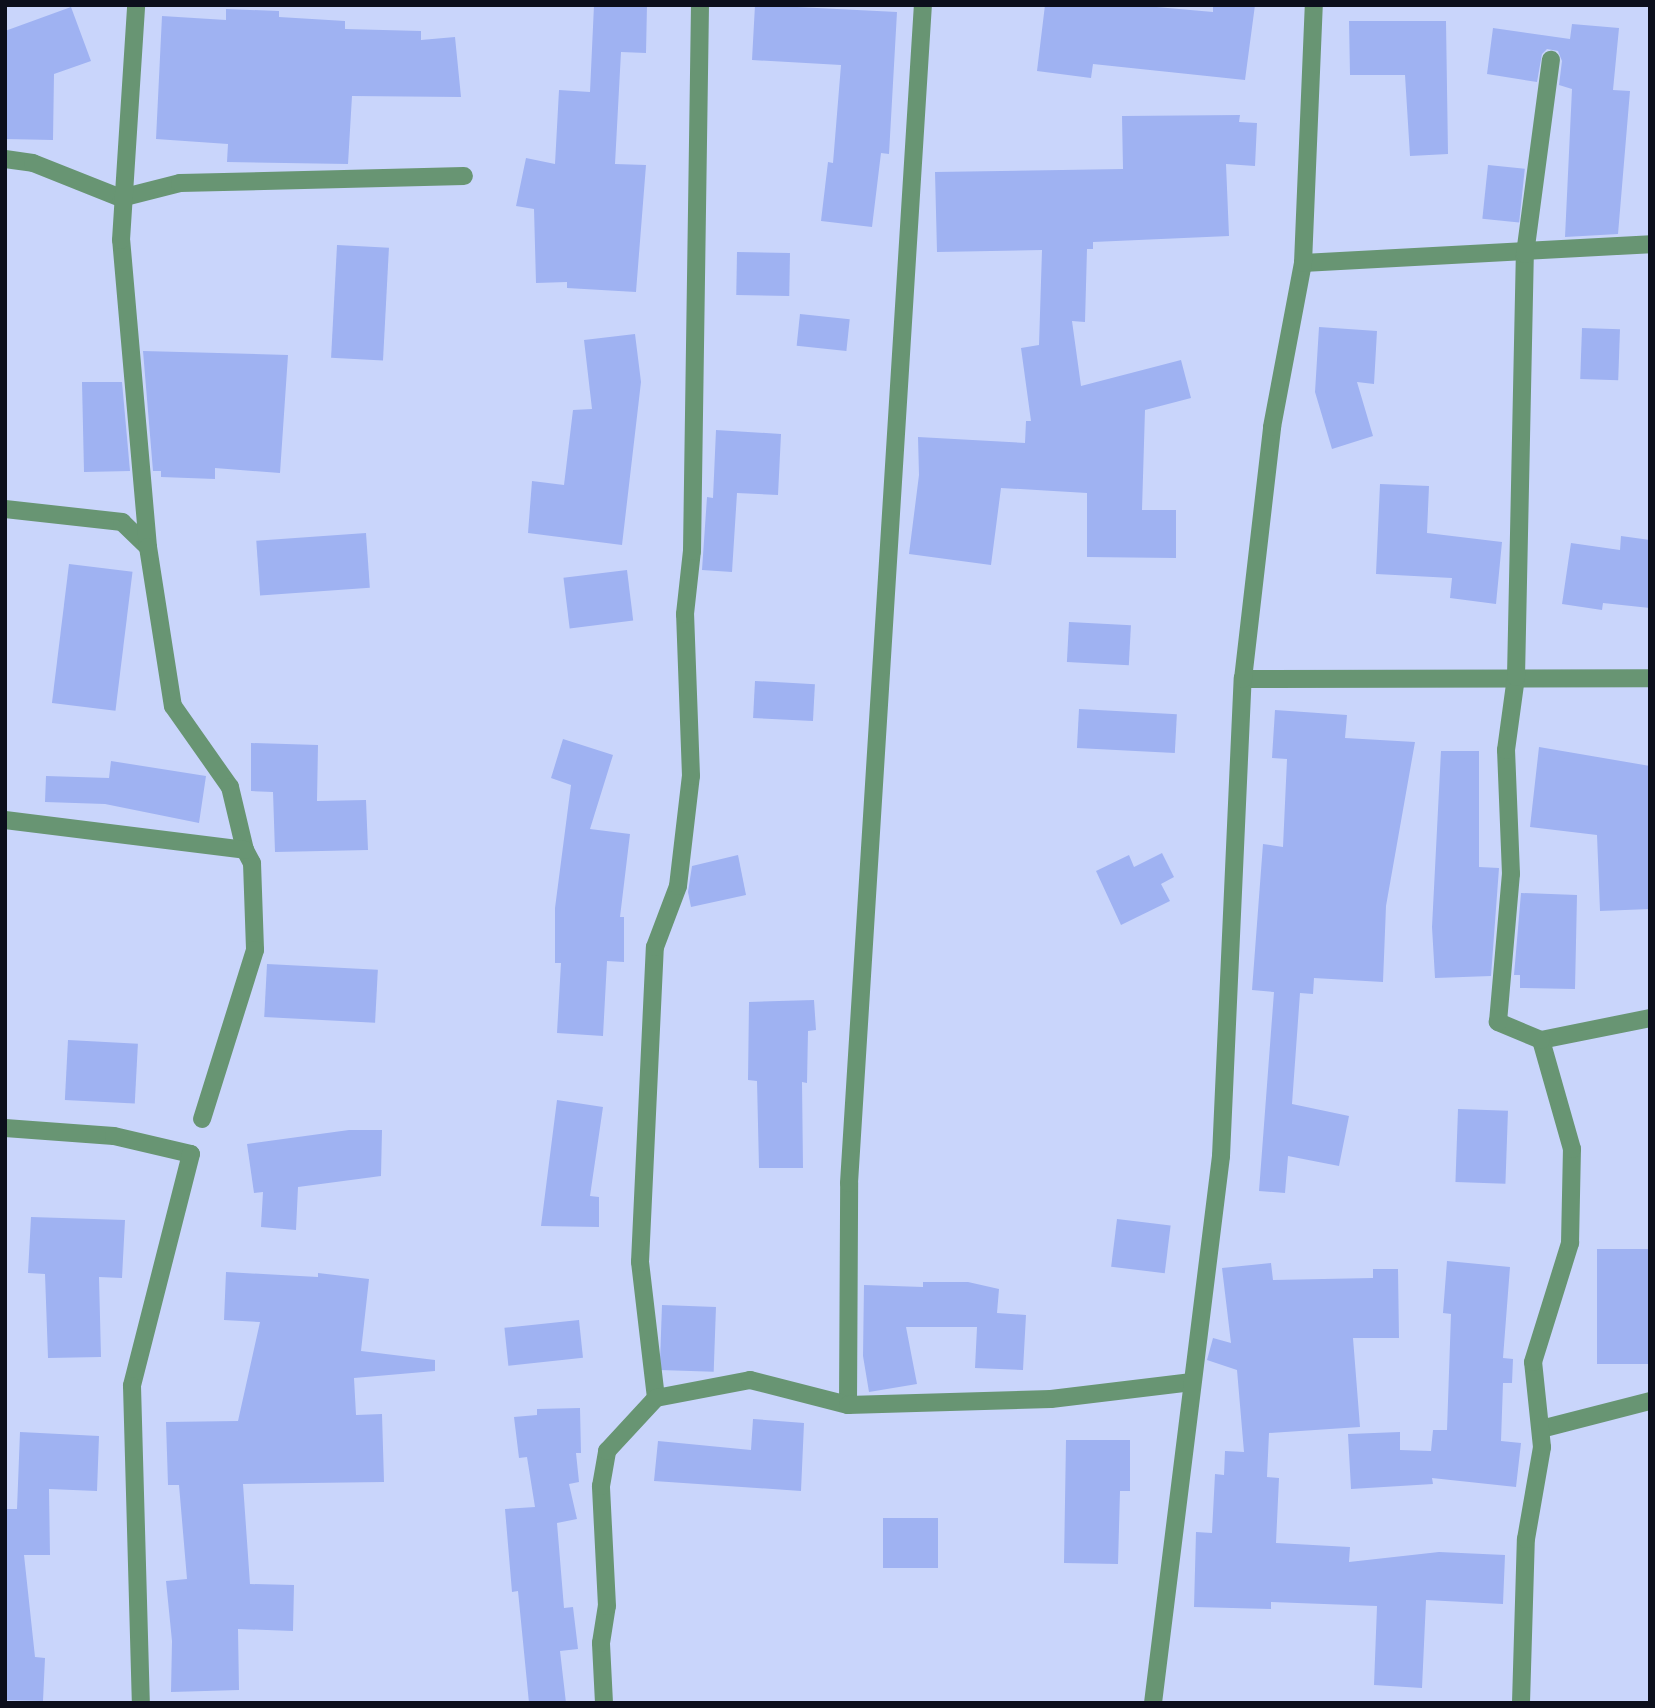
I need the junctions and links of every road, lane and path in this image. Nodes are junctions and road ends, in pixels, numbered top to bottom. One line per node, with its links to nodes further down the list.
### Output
1 (136, 5): 8 (street)
2 (700, 5): 24 (street)
3 (923, 5): 26 (street)
4 (1314, 5): 11 (street)
5 (1551, 60): 10 (street)
6 (5, 159): 8 (street)
7 (464, 176): 8 (street)
8 (121, 198): 13 (street)
9 (1650, 244): 10 (street)
10 (1525, 254): 11 (street); 14 (street)
11 (1303, 263): 16 (street)
12 (5, 509): 13 (street)
13 (148, 547): 18 (street)
14 (1517, 677): 15 (street); 16 (street); 20 (street)
15 (1650, 678)
16 (1243, 679): 23 (street)
17 (5, 820): 18 (street)
18 (245, 850): 21 (street)
19 (1650, 1018): 20 (street)
20 (1541, 1040): 27 (street)
21 (202, 1119)
22 (5, 1128): 28 (street)
23 (1192, 1382): 26 (street); 30 (street)
24 (656, 1398): 26 (street); 29 (street)
25 (1650, 1401): 27 (street)
26 (848, 1405)
27 (1541, 1429): 31 (street)
28 (141, 1703)
29 (604, 1703)
30 (1153, 1703)
31 (1521, 1703)

